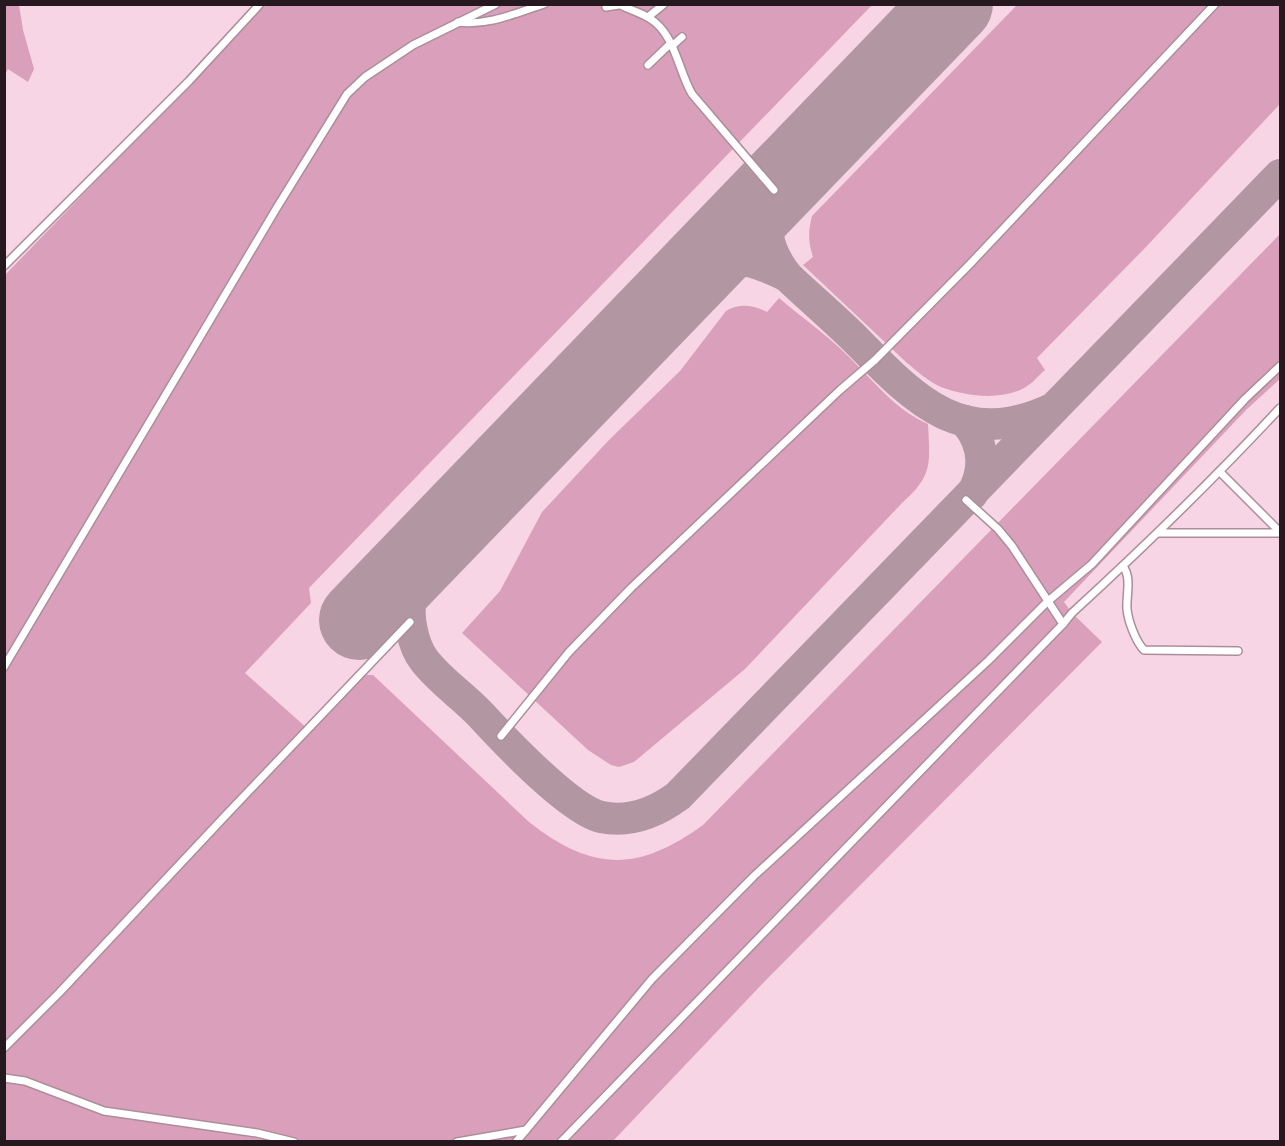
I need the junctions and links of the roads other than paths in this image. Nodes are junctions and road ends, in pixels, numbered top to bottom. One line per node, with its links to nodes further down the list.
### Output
1 (260, 4): 14 (lane)
2 (495, 4): 9 (lane)
3 (543, 4): 9 (lane)
4 (664, 4): 8 (lane)
5 (1215, 4): 27 (lane)
6 (619, 5): 7 (lane); 8 (lane)
7 (606, 7)
8 (648, 17): 11 (lane)
9 (458, 22): 26 (lane)
10 (682, 37): 11 (lane)
11 (671, 45): 12 (lane); 13 (lane)
12 (648, 65)
13 (774, 190)
14 (4, 266)
15 (1281, 366): 22 (lane)
16 (1281, 408): 17 (lane)
17 (1220, 472): 19 (lane); 20 (lane)
18 (966, 500): 22 (lane)
19 (1281, 532): 20 (lane)
20 (1159, 533): 21 (lane)
21 (1123, 566): 24 (lane); 25 (lane)
22 (1047, 602): 24 (lane); 30 (lane)
23 (410, 622): 28 (lane)
24 (1063, 624): 34 (lane)
25 (1238, 651)
26 (4, 667)
27 (501, 736)
28 (4, 1048)
29 (4, 1078): 31 (lane)
30 (527, 1130): 32 (lane); 33 (lane)
31 (294, 1142)
32 (457, 1142)
33 (516, 1142)
34 (561, 1142)

